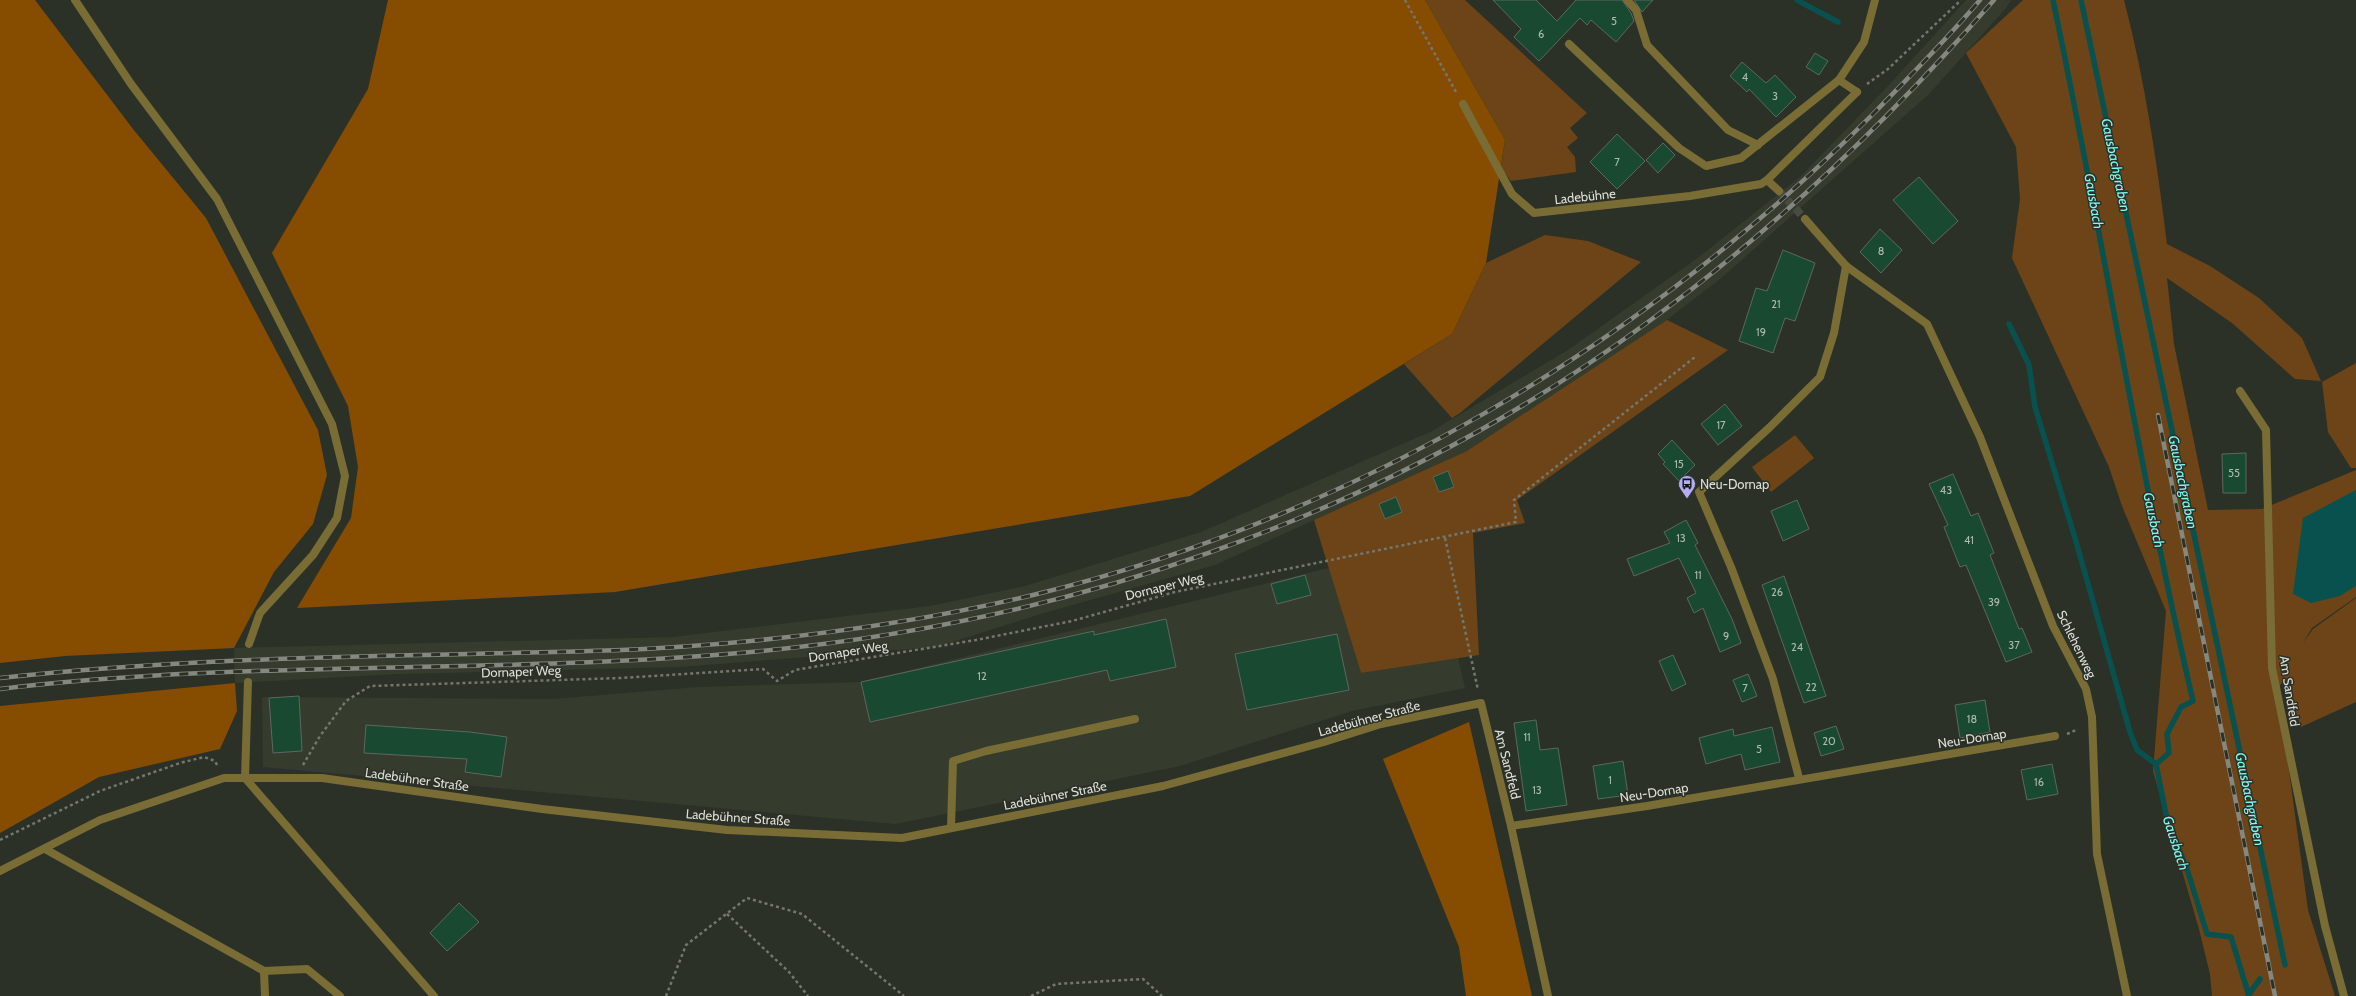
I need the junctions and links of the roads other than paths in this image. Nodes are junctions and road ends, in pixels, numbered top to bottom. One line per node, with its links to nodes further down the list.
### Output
1 (75, 0): 13 (street)
2 (1627, 0): 7 (street)
3 (1875, 0): 5 (street)
4 (1568, 44): 7 (street)
5 (1840, 80): 7 (street); 8 (street, Ladebühne)
6 (1463, 104): 8 (street, Ladebühne)
7 (1758, 145)
8 (1767, 180): 9 (street)
9 (1779, 191)
10 (1805, 219): 11 (street)
11 (1846, 266): 19 (street); 29 (street, Schlehenweg)
12 (2240, 391): 30 (street, Am Sandfeld)
13 (249, 644)
14 (248, 682): 18 (street)
15 (1481, 702): 20 (street, Am Sandfeld); 21 (street, Ladebühner Straße)
16 (1135, 719): 21 (street)
17 (2054, 736): 19 (street, Neu-Dornap)
18 (245, 778): 21 (street, Ladebühner Straße); 22 (street, Ladebühner Straße); 27 (street)
19 (1799, 778): 20 (street, Neu-Dornap)
20 (1511, 826): 28 (street, Am Sandfeld)
21 (950, 828)
22 (45, 849): 23 (street, Ladebühner Straße); 24 (street)
23 (0, 871)
24 (264, 971): 25 (street); 26 (street)
25 (264, 996)
26 (340, 996)
27 (434, 996)
28 (1548, 996)
29 (2126, 996)
30 (2344, 996)

